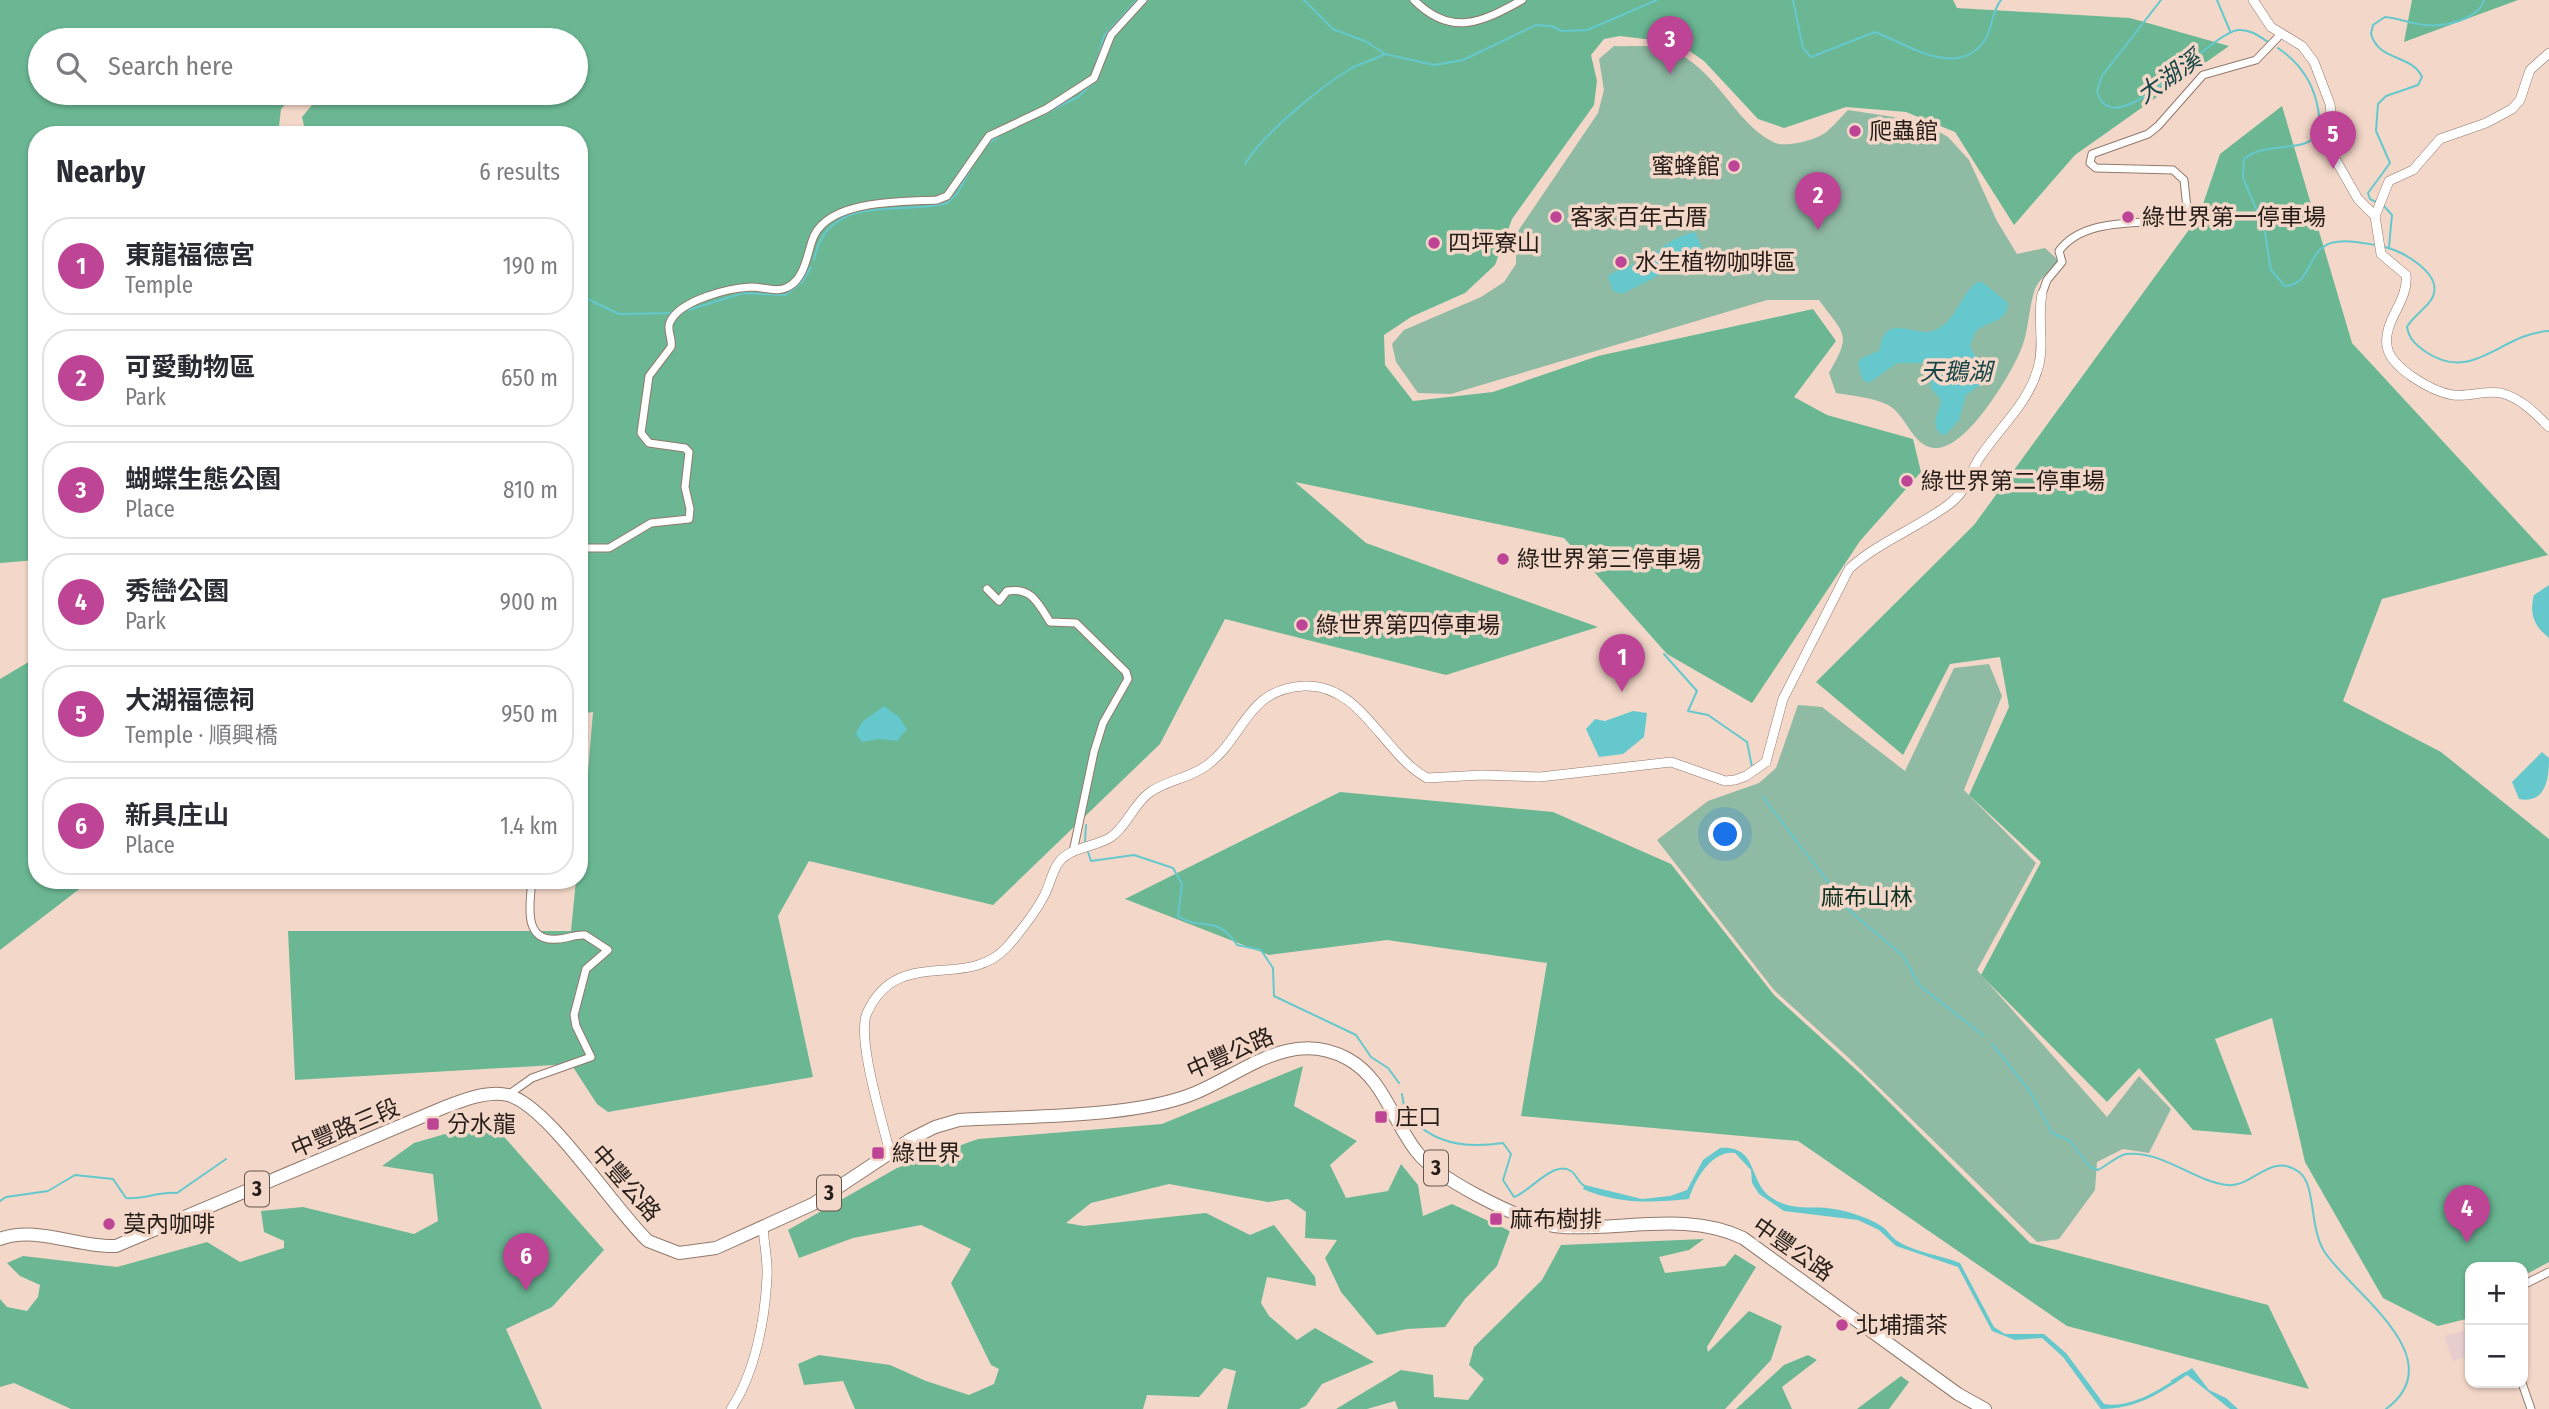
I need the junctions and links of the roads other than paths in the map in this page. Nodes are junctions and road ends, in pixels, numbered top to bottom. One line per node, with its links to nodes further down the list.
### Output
1 (1143, 0): 10 (street)
2 (1414, 0): 3 (street)
3 (1522, 0)
4 (2253, 0): 5 (street)
5 (2281, 34): 7 (street); 8 (street)
6 (2549, 53): 7 (street)
7 (2375, 216): 9 (street)
8 (2042, 294): 12 (street)
9 (2549, 427)
10 (588, 547)
11 (986, 589): 12 (street)
12 (1073, 852): 15 (street)
13 (531, 889): 14 (street)
14 (508, 1095): 16 (main road, 中豐公路 / 3); 17 (main road, 中豐路三段 / 3)
15 (890, 1153): 16 (main road, 中豐公路 / 3); 22 (main road, 中豐公路 / 3)
16 (764, 1227): 21 (street)
17 (0, 1239)
18 (2549, 1272): 19 (street)
19 (2528, 1283)
20 (2524, 1388): 23 (street)
21 (731, 1409)
22 (1985, 1409)
23 (2531, 1409)

